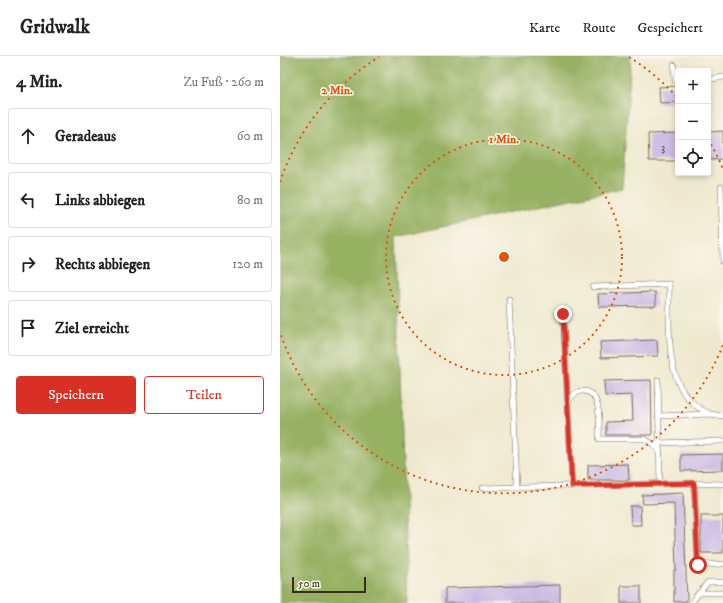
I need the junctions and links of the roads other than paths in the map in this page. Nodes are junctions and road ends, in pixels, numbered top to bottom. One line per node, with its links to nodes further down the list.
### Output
1 (674, 65): 4 (lane)
2 (723, 77): 3 (lane)
3 (711, 79)
4 (675, 80)
5 (721, 187): 6 (lane)
6 (723, 262)
7 (593, 287): 12 (lane)
8 (509, 299): 23 (lane)
9 (563, 314): 11 (lane)
10 (658, 380): 13 (lane)
11 (568, 404): 15 (lane); 22 (lane)
12 (710, 414): 13 (lane); 14 (lane)
13 (658, 416): 17 (lane)
14 (723, 416)
15 (650, 441): 17 (lane); 18 (lane)
16 (723, 441): 17 (lane)
17 (659, 444): 18 (lane)
18 (660, 453): 20 (lane)
19 (694, 483): 20 (lane); 21 (lane); 25 (lane)
20 (660, 484): 22 (lane)
21 (723, 484)
22 (572, 486): 23 (lane)
23 (517, 487): 24 (lane)
24 (482, 488)
25 (723, 564)
26 (723, 582): 27 (lane)
27 (699, 593): 28 (lane); 29 (lane)
28 (723, 593)
29 (691, 603)

